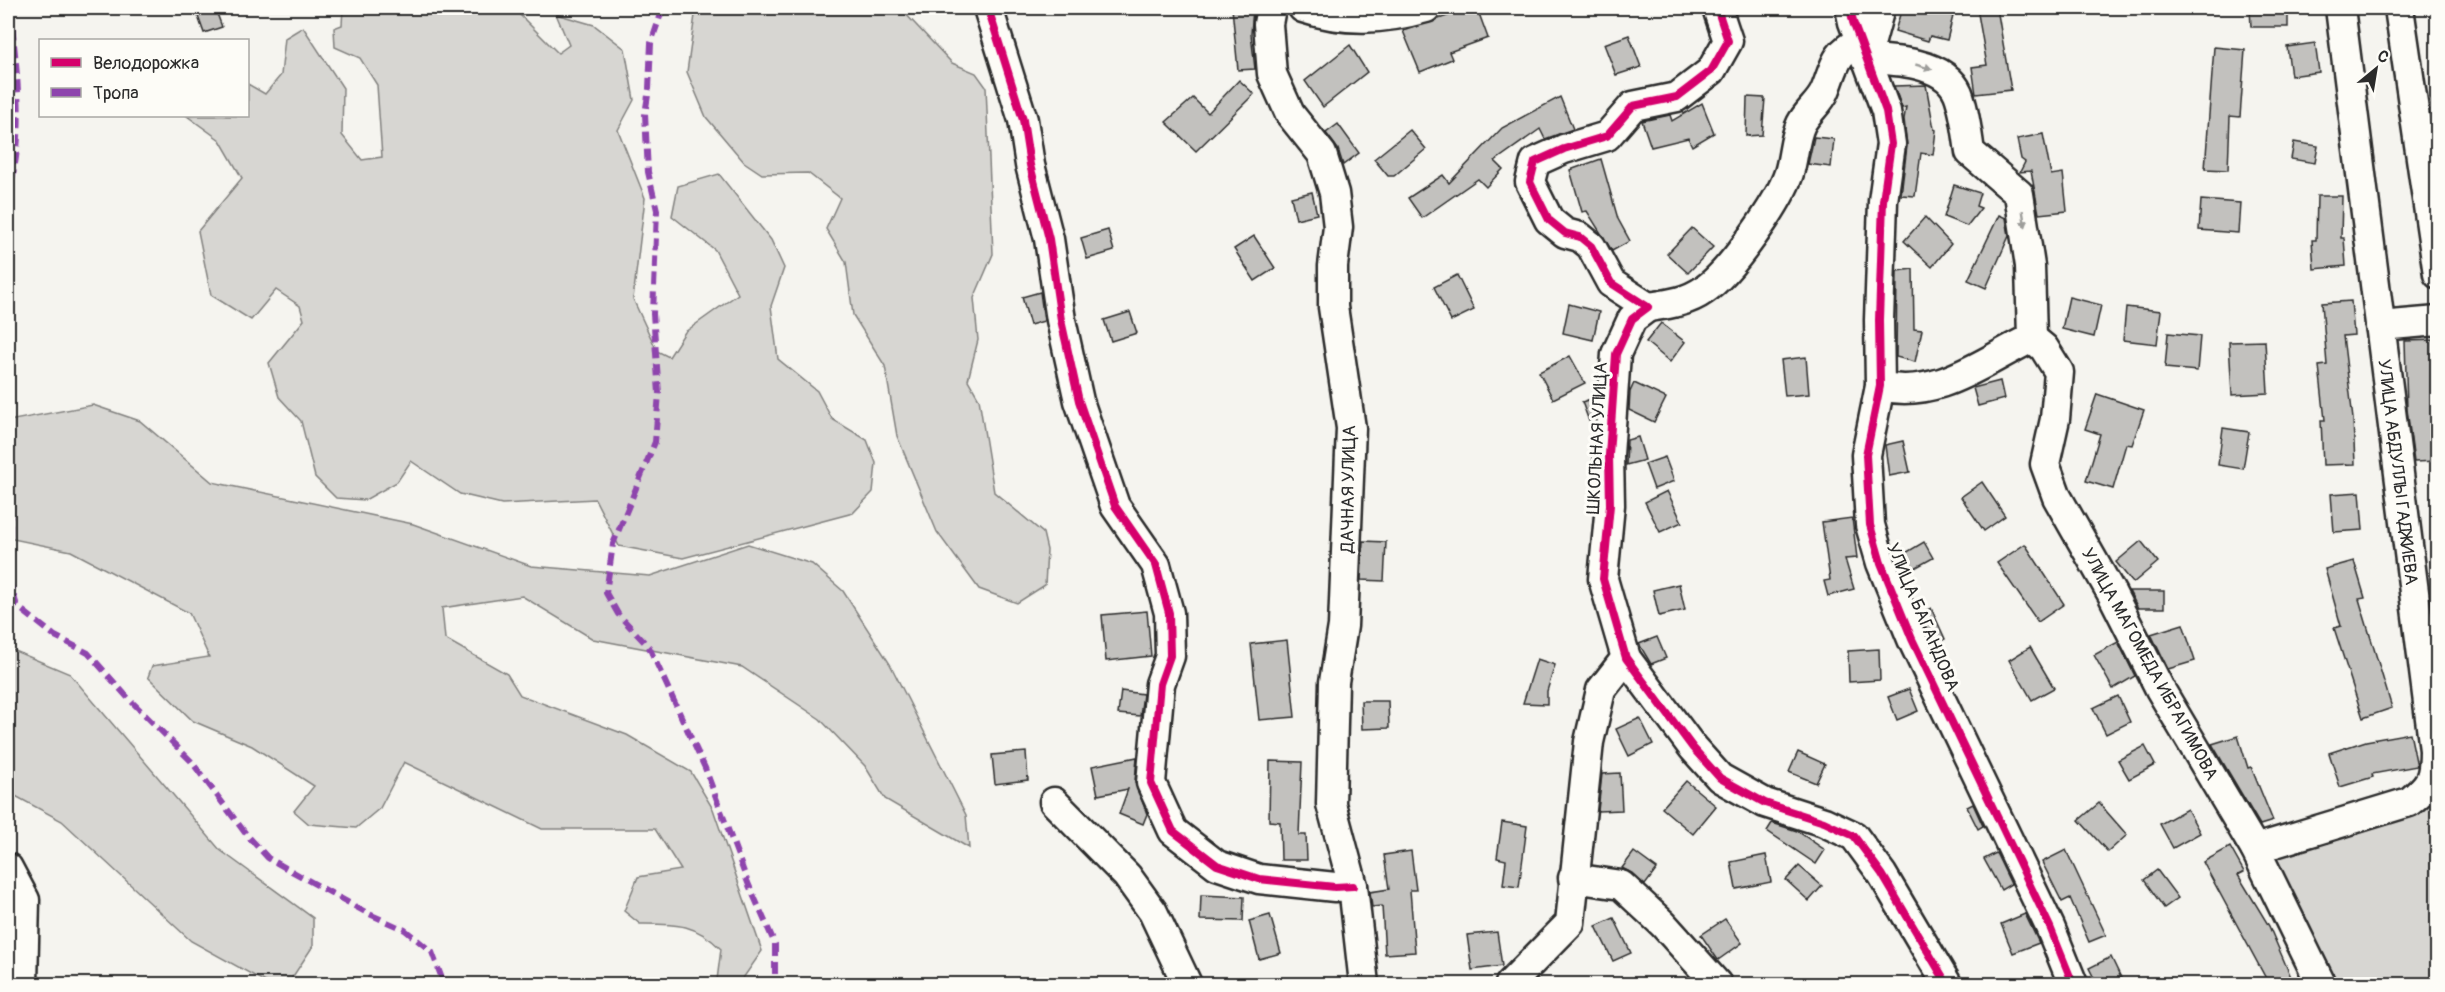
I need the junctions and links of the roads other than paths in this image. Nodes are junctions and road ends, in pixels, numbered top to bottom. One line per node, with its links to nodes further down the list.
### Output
1 (988, 8): 22 (street)
2 (1271, 8): 22 (street, ДАЧНАЯ УЛИЦА)
3 (1303, 8): 4 (street)
4 (1426, 8)
5 (1717, 8): 12 (street)
6 (1850, 8): 10 (street, УЛИЦА БАГАНДОВА)
7 (1880, 8): 10 (street)
8 (2340, 8): 14 (street, УЛИЦА АБДУЛЛЫ ГАДЖИЕВА)
9 (2399, 8): 11 (street)
10 (1863, 50): 12 (street); 15 (street, one-way to 15); 16 (street, УЛИЦА БАГАНДОВА)
11 (2438, 274)
12 (1648, 307): 17 (street, ШКОЛЬНАЯ УЛИЦА)
13 (2438, 321): 14 (street)
14 (2380, 326): 19 (street, УЛИЦА АБДУЛЛЫ ГАДЖИЕВА)
15 (2032, 338): 16 (street); 19 (street, УЛИЦА МАГОМЕДА ИБРАГИМОВА)
16 (1880, 386): 29 (street, УЛИЦА БАГАНДОВА)
17 (1626, 658): 21 (street); 28 (street)
18 (1054, 802): 25 (street)
19 (2255, 849): 30 (street, УЛИЦА МАГОМЕДА ИБРАГИМОВА)
20 (8, 868): 24 (street)
21 (1573, 878): 26 (street); 27 (street)
22 (1353, 886): 23 (street, ДАЧНАЯ УЛИЦА)
23 (1368, 982)
24 (23, 984)
25 (1187, 984)
26 (1510, 984)
27 (1717, 984)
28 (1947, 984)
29 (2073, 984)
30 (2320, 984)

